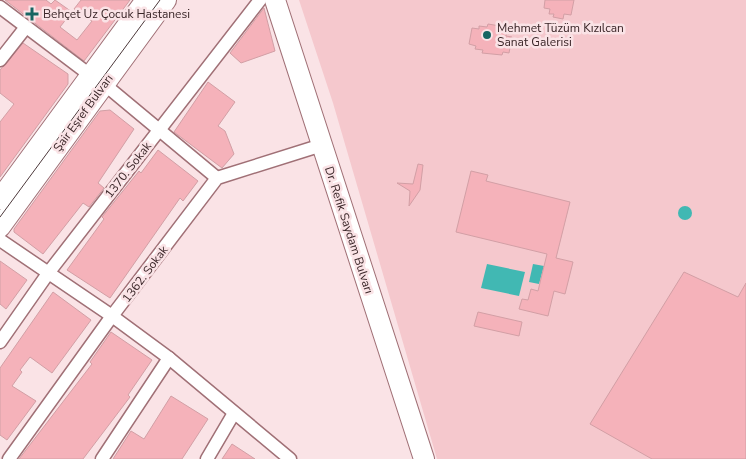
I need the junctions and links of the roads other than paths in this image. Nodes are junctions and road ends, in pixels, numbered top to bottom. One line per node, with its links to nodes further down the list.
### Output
1 (146, 0): 8 (main road)
2 (166, 0): 8 (main road, Şair Eşref Bulvarı)
3 (260, 0): 9 (street, 1370. Sokak)
4 (275, 0): 10 (main road, Dr. Refik Saydam Bulvarı)
5 (0, 7): 6 (street)
6 (26, 27): 7 (street); 8 (street)
7 (0, 60)
8 (97, 80): 9 (street); 12 (main road); 13 (main road, Şair Eşref Bulvarı)
9 (160, 129): 11 (street); 14 (street, 1370. Sokak)
10 (322, 145): 11 (street); 24 (main road, Dr. Refik Saydam Bulvarı)
11 (217, 178): 15 (street, 1362. Sokak)
12 (0, 199)
13 (0, 230): 14 (street)
14 (49, 272): 15 (street); 16 (street, 1370. Sokak)
15 (112, 316): 17 (street); 20 (street, 1362. Sokak)
16 (0, 342)
17 (169, 358): 18 (street); 21 (street)
18 (234, 413): 22 (street); 23 (street)
19 (0, 454): 20 (street)
20 (9, 459)
21 (102, 459)
22 (207, 459)
23 (290, 459)
24 (424, 459)

